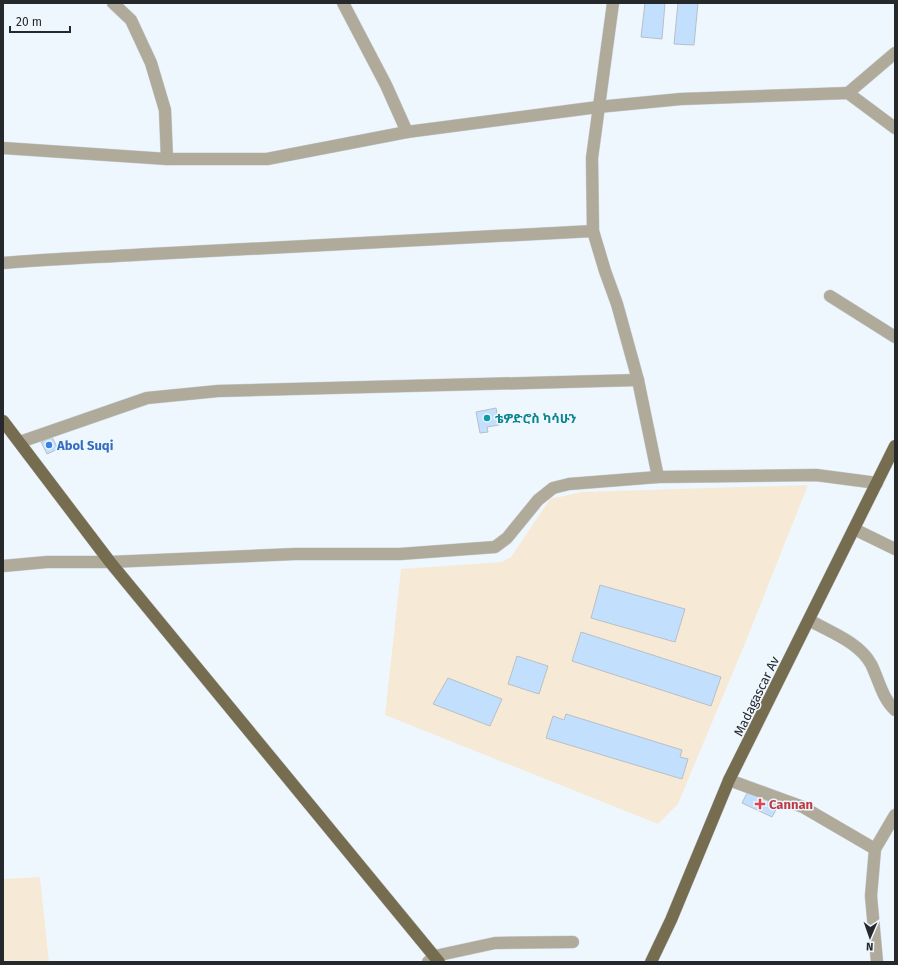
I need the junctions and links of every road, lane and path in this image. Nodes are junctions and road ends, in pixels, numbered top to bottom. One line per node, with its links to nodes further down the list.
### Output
1 (113, 3): 10 (street)
2 (344, 3): 8 (street)
3 (613, 3): 6 (street)
4 (895, 53): 5 (street)
5 (848, 93): 6 (street); 7 (street)
6 (598, 107): 8 (street); 11 (street)
7 (895, 128)
8 (407, 132): 10 (street)
9 (3, 148): 10 (street)
10 (167, 159)
11 (593, 231): 12 (street); 15 (street)
12 (3, 263)
13 (830, 296): 14 (street)
14 (895, 337)
15 (638, 380): 17 (street); 19 (street)
16 (3, 421): 17 (main road)
17 (20, 442): 23 (main road)
18 (895, 446): 20 (main road, Madagascar Av)
19 (658, 477): 20 (street); 23 (street)
20 (877, 483): 21 (main road, Madagascar Av)
21 (854, 529): 22 (street); 25 (main road, Madagascar Av)
22 (895, 550)
23 (110, 562): 24 (street); 31 (main road)
24 (3, 566)
25 (809, 620): 26 (street); 27 (main road, Madagascar Av)
26 (895, 710)
27 (729, 780): 29 (street); 32 (main road, Madagascar Av)
28 (895, 815): 29 (street)
29 (875, 849): 33 (street)
30 (573, 942): 31 (street)
31 (434, 960)
32 (651, 962)
33 (877, 962)

